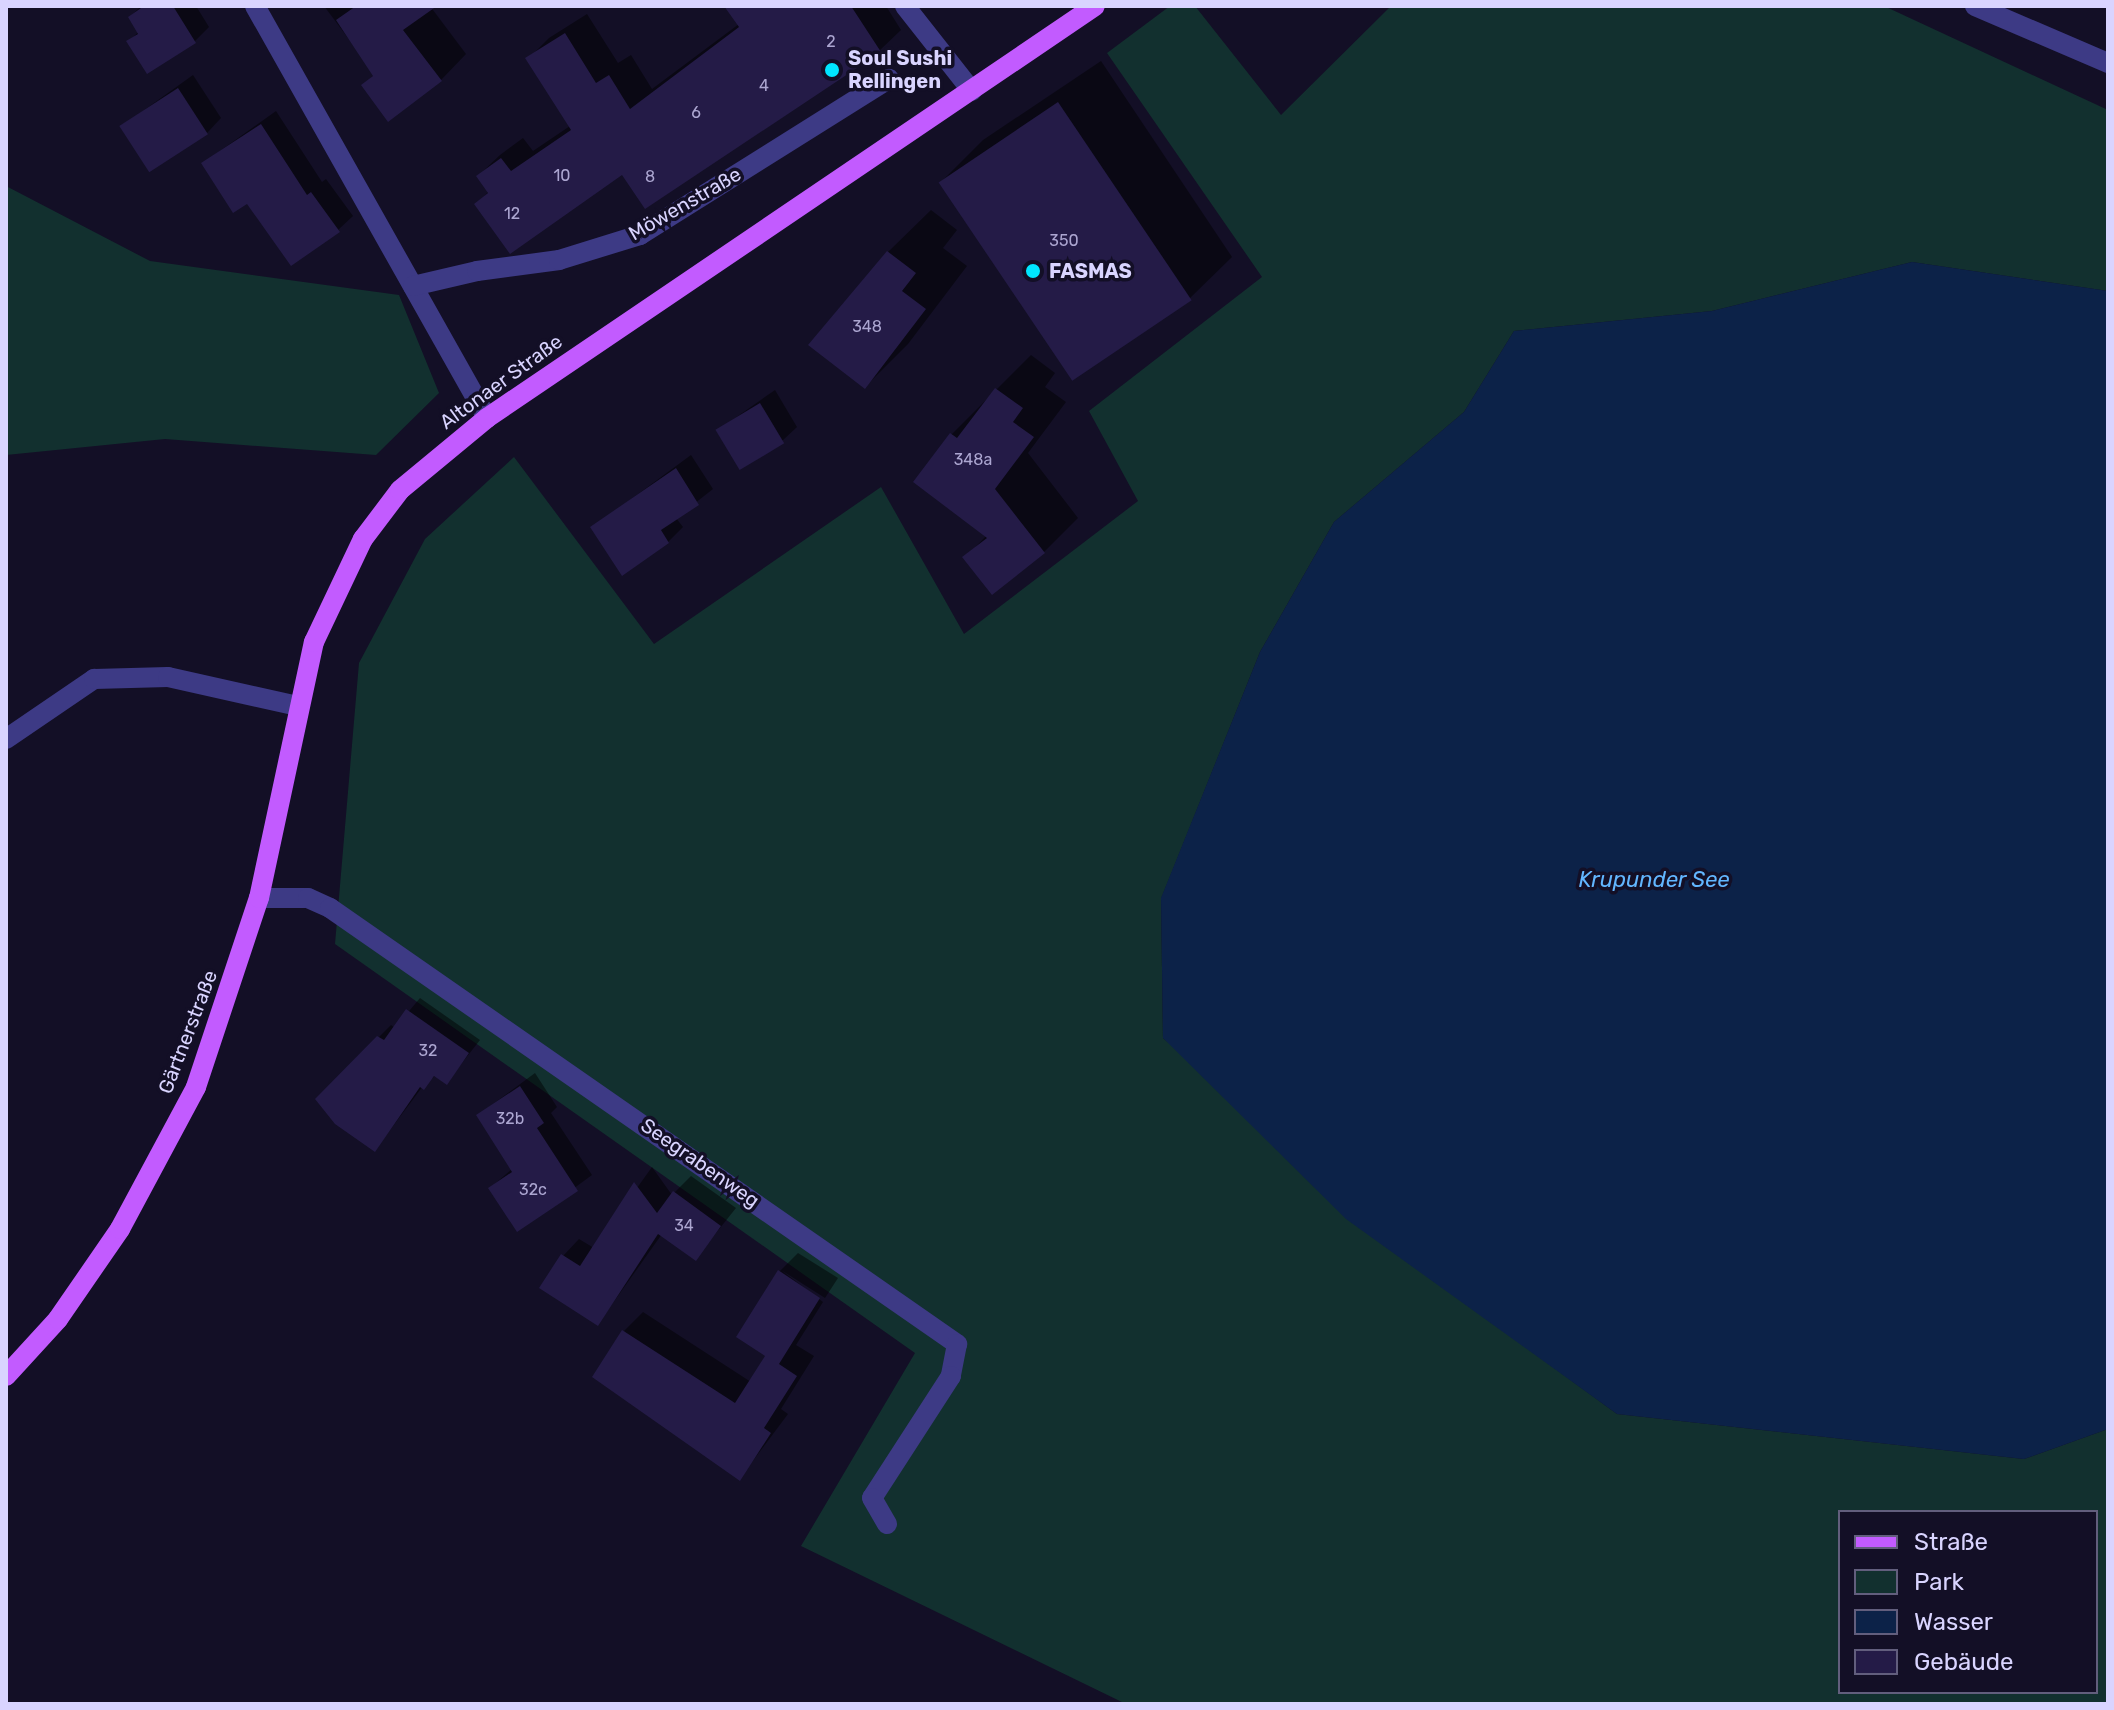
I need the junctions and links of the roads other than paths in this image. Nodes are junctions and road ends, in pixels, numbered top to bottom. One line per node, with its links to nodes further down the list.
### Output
1 (255, 6): 8 (street)
2 (905, 6): 7 (street)
3 (1095, 6): 7 (main road, Altonaer Straße)
4 (1975, 6): 5 (street)
5 (2108, 63)
6 (889, 79): 8 (street, Möwenstraße)
7 (972, 91): 9 (main road, Altonaer Straße)
8 (413, 286): 9 (street)
9 (487, 418): 10 (main road, Altonaer Straße)
10 (298, 706): 11 (street); 12 (main road, Gärtnerstraße)
11 (6, 739)
12 (259, 898): 13 (main road, Gärtnerstraße); 14 (street, Seegrabenweg)
13 (6, 1376)
14 (887, 1524)

